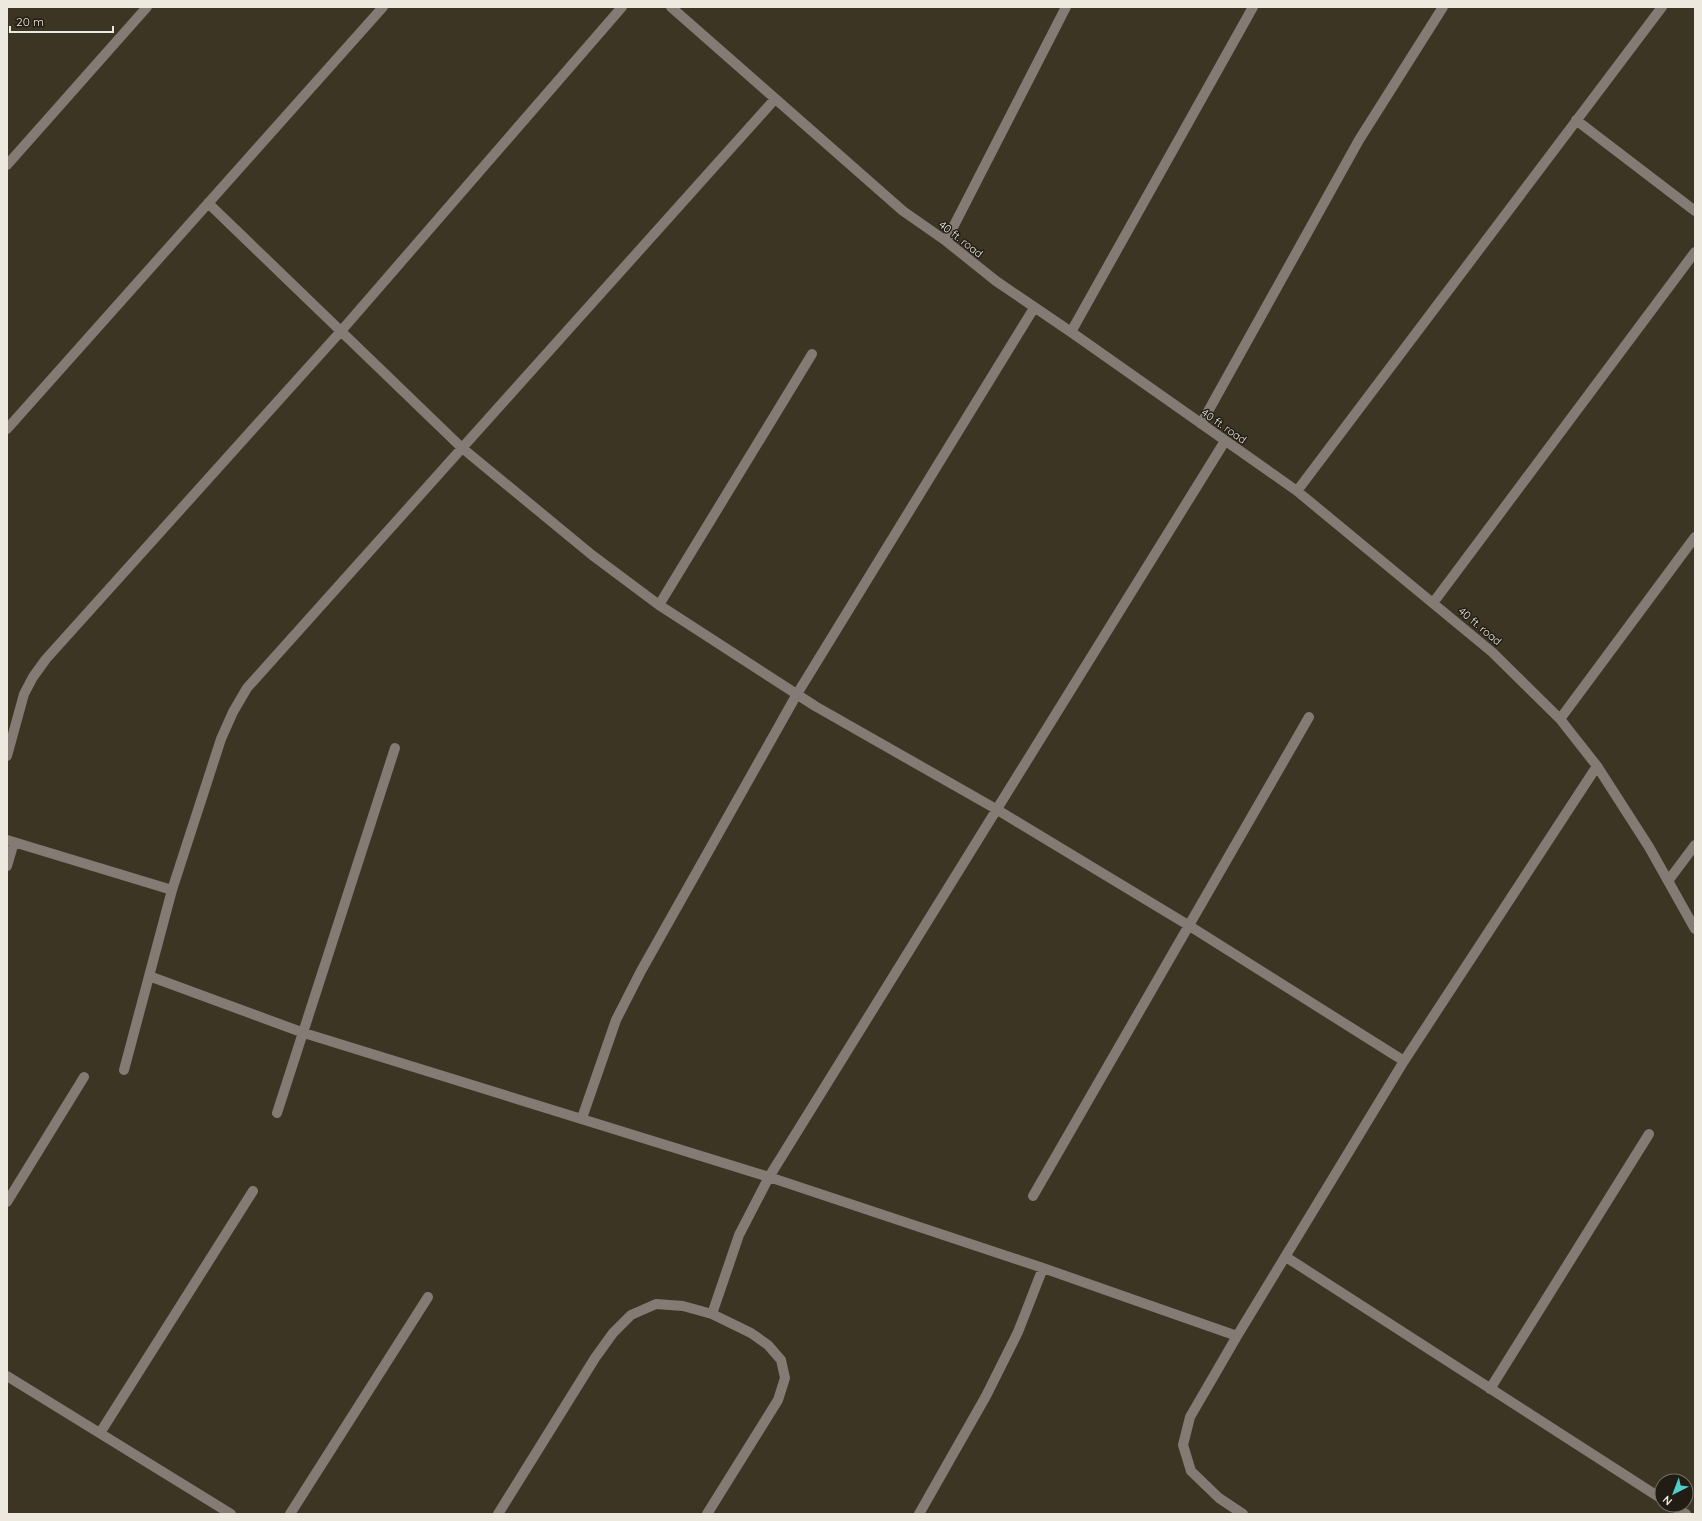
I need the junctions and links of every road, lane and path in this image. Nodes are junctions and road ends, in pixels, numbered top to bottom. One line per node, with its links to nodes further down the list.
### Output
1 (147, 7): 11 (street)
2 (383, 7): 12 (street)
3 (622, 7): 17 (street)
4 (672, 7): 9 (street, 40 ft. road)
5 (1066, 7): 14 (street)
6 (1253, 7): 18 (street)
7 (1443, 7): 20 (street)
8 (1662, 7): 10 (street)
9 (775, 99): 14 (street, 40 ft. road); 23 (street)
10 (1576, 120): 13 (street); 24 (street)
11 (7, 165)
12 (208, 203): 17 (street); 21 (street)
13 (1695, 211)
14 (946, 241): 16 (street, 40 ft. road)
15 (1695, 252): 26 (street)
16 (1034, 308): 18 (street, 40 ft. road); 28 (street)
17 (342, 330): 23 (street); 32 (street)
18 (1071, 332): 20 (street, 40 ft. road)
19 (812, 354): 27 (street)
20 (1201, 424): 22 (street, 40 ft. road)
21 (7, 429)
22 (1225, 441): 24 (street, 40 ft. road); 34 (street)
23 (461, 447): 27 (street); 39 (street)
24 (1297, 492): 26 (street, 40 ft. road)
25 (1695, 537): 30 (street)
26 (1433, 603): 30 (street, 40 ft. road)
27 (659, 605): 28 (street)
28 (797, 694): 34 (street); 48 (street)
29 (1309, 717): 40 (street)
30 (1560, 719): 33 (street, 40 ft. road)
31 (395, 748): 43 (street)
32 (7, 756)
33 (1598, 766): 38 (street, 40 ft. road); 44 (street)
34 (996, 809): 40 (street); 50 (street)
35 (11, 841): 37 (street); 39 (street)
36 (1695, 845): 38 (street)
37 (7, 866)
38 (1668, 881): 41 (street, 40 ft. road)
39 (172, 890): 42 (street)
40 (1188, 925): 44 (street); 52 (street)
41 (1695, 929)
42 (149, 976): 43 (street); 45 (street)
43 (304, 1033): 47 (street); 48 (street)
44 (1404, 1061): 54 (street)
45 (124, 1070)
46 (84, 1077): 53 (street)
47 (277, 1113)
48 (582, 1118): 50 (street)
49 (1649, 1134): 60 (street)
50 (769, 1177): 55 (street); 57 (street)
51 (253, 1191): 61 (street)
52 (1033, 1196)
53 (7, 1202)
54 (1286, 1258): 58 (street); 60 (street)
55 (1043, 1268): 58 (street); 67 (street)
56 (428, 1297): 64 (street)
57 (712, 1314): 65 (street); 66 (street)
58 (1237, 1336): 68 (street)
59 (7, 1376): 61 (street)
60 (1490, 1389): 62 (street)
61 (100, 1434): 63 (street)
62 (1654, 1494)
63 (231, 1514)
64 (290, 1514)
65 (498, 1514)
66 (707, 1514)
67 (919, 1514)
68 (1243, 1514)

